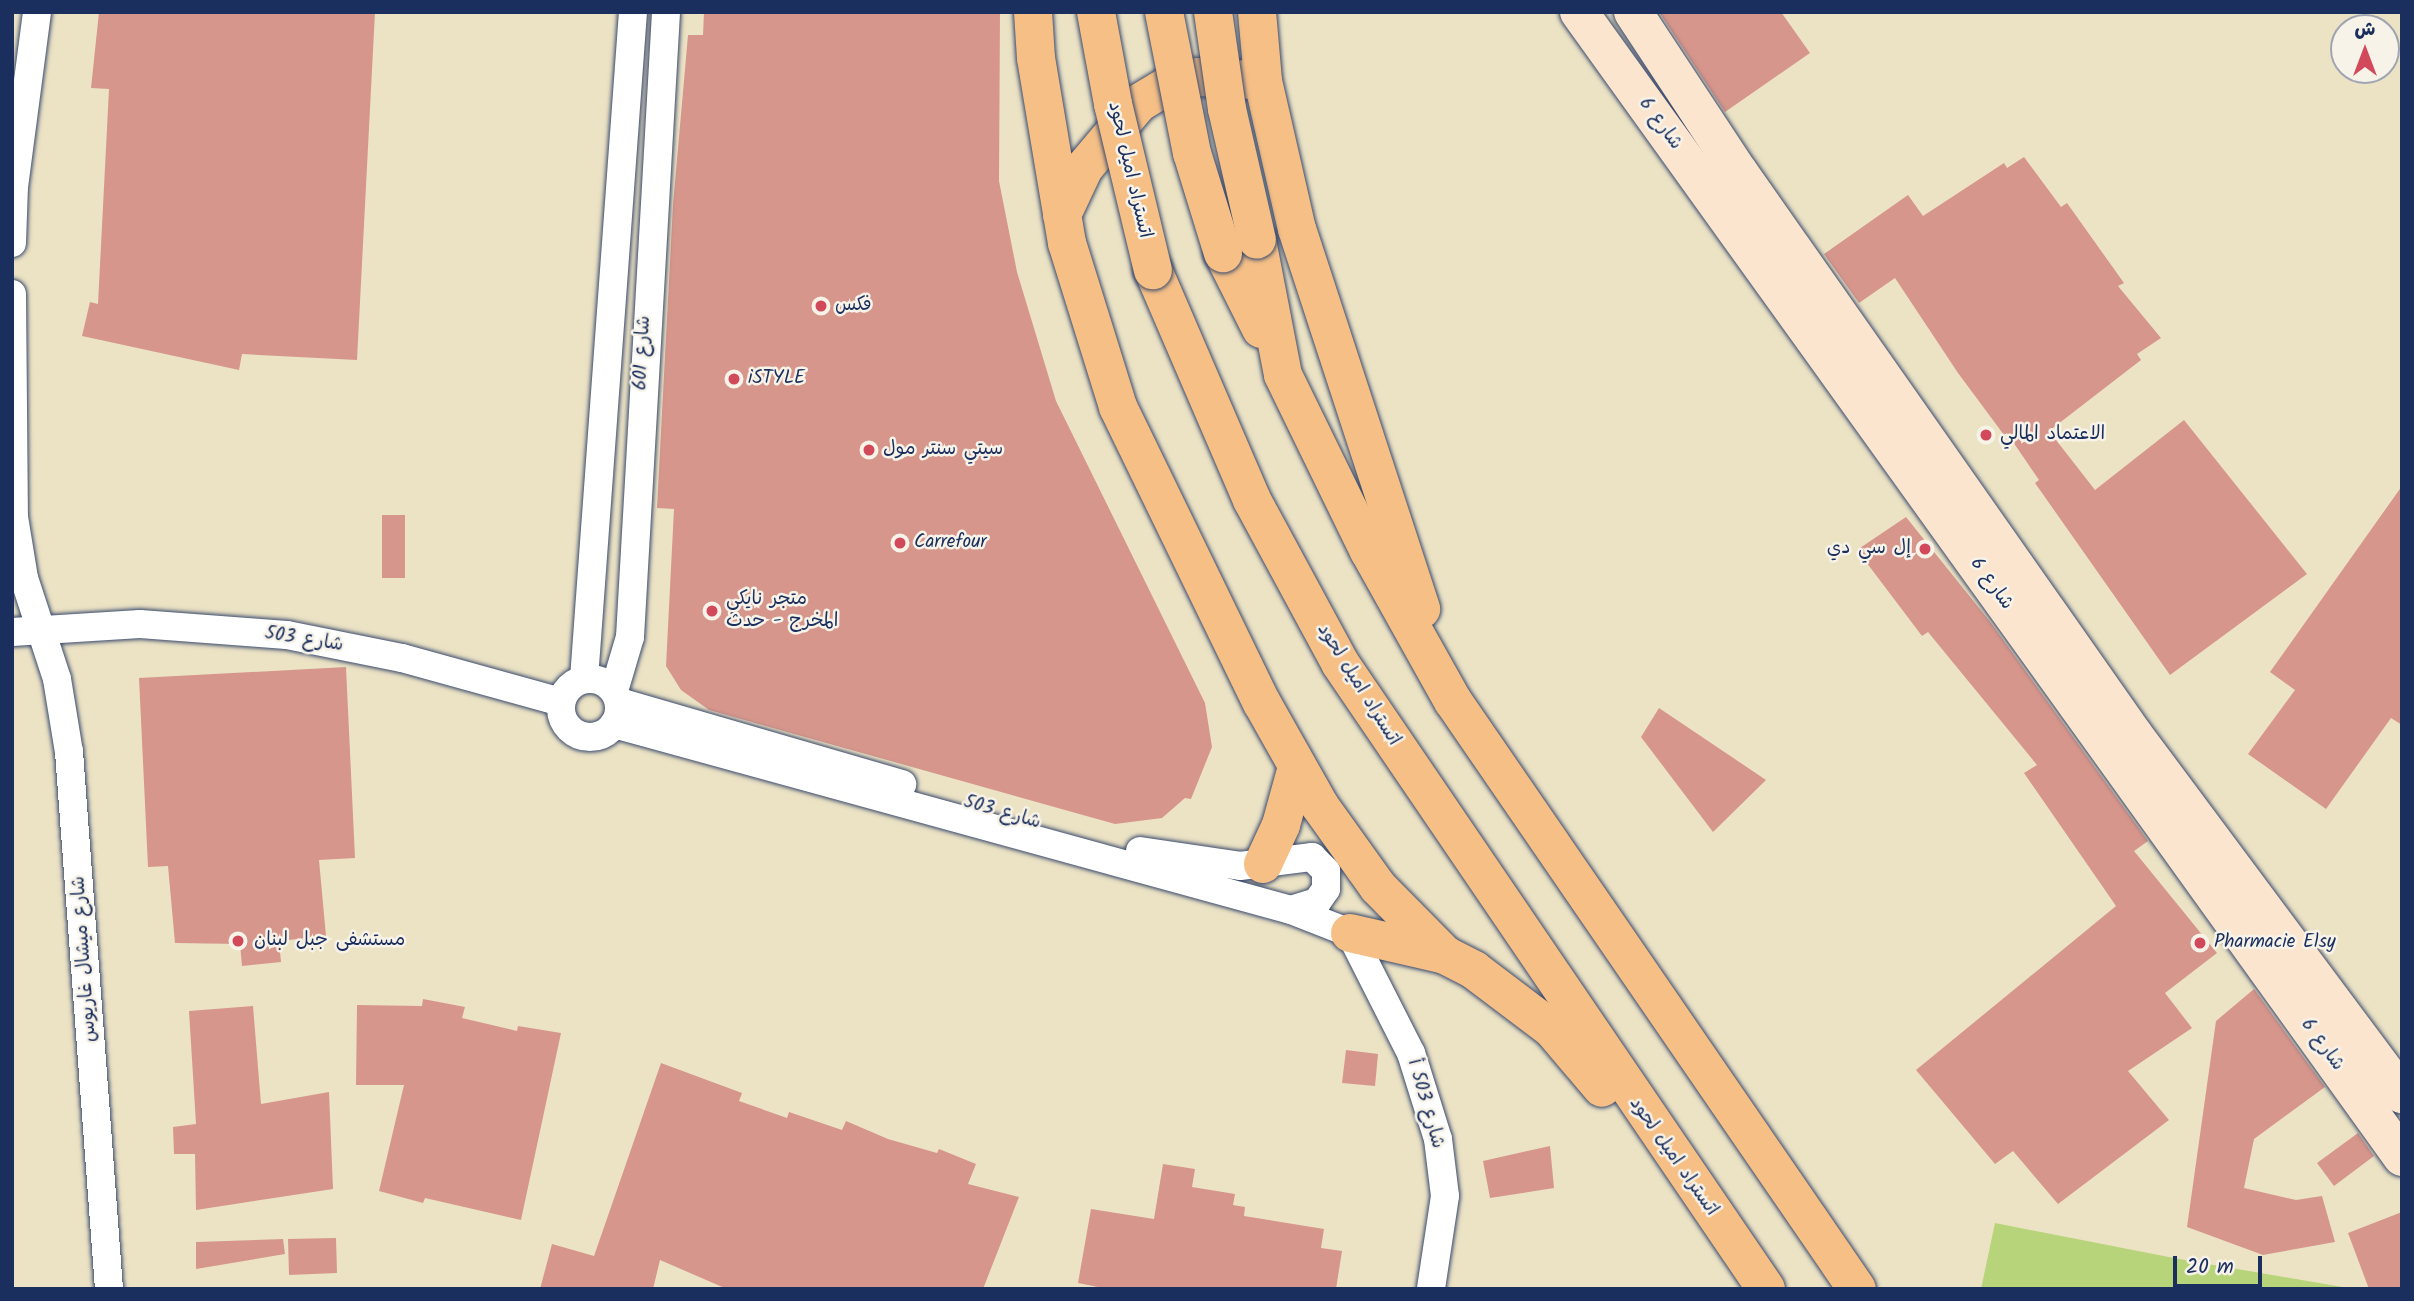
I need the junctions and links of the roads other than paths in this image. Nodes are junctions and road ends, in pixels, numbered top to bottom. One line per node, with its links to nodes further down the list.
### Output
1 (37, 12): 13 (street)
2 (633, 12): 18 (street, شارع 601)
3 (666, 12): 21 (street, شارع 601)
4 (1033, 12): 12 (highway)
5 (1096, 12): 29 (highway, اتستراد اميل لحود, bridge)
6 (1164, 12): 15 (highway, bridge)
7 (1213, 12): 15 (highway, bridge)
8 (1258, 12): 11 (highway)
9 (1579, 12): 28 (main road, شارع 6)
10 (1633, 12): 27 (main road, شارع 6)
11 (1263, 81): 12 (highway); 19 (highway)
12 (1062, 215): 22 (highway)
13 (12, 243)
14 (12, 294): 17 (street, شارع ميشال غاريوس)
15 (1283, 375): 19 (highway)
16 (12, 632): 17 (street)
17 (40, 632): 20 (street, شارع 503); 30 (street, شارع ميشال غاريوس)
18 (584, 679): 20 (street); 21 (street)
19 (1452, 701): 33 (highway)
20 (561, 702): 21 (street)
21 (616, 706): 23 (street, شارع 503); 24 (street, شارع 503)
22 (1297, 767): 23 (highway); 26 (highway)
23 (1263, 864): 24 (street, شارع 503)
24 (1291, 910): 25 (street, شارع 503)
25 (1350, 933): 26 (highway); 31 (street, شارع 503 أ)
26 (1445, 955): 29 (highway)
27 (2402, 1094)
28 (2402, 1157)
29 (1673, 1158): 32 (highway, اتستراد اميل لحود)
30 (109, 1289)
31 (1432, 1289)
32 (1766, 1289)
33 (1857, 1289)

